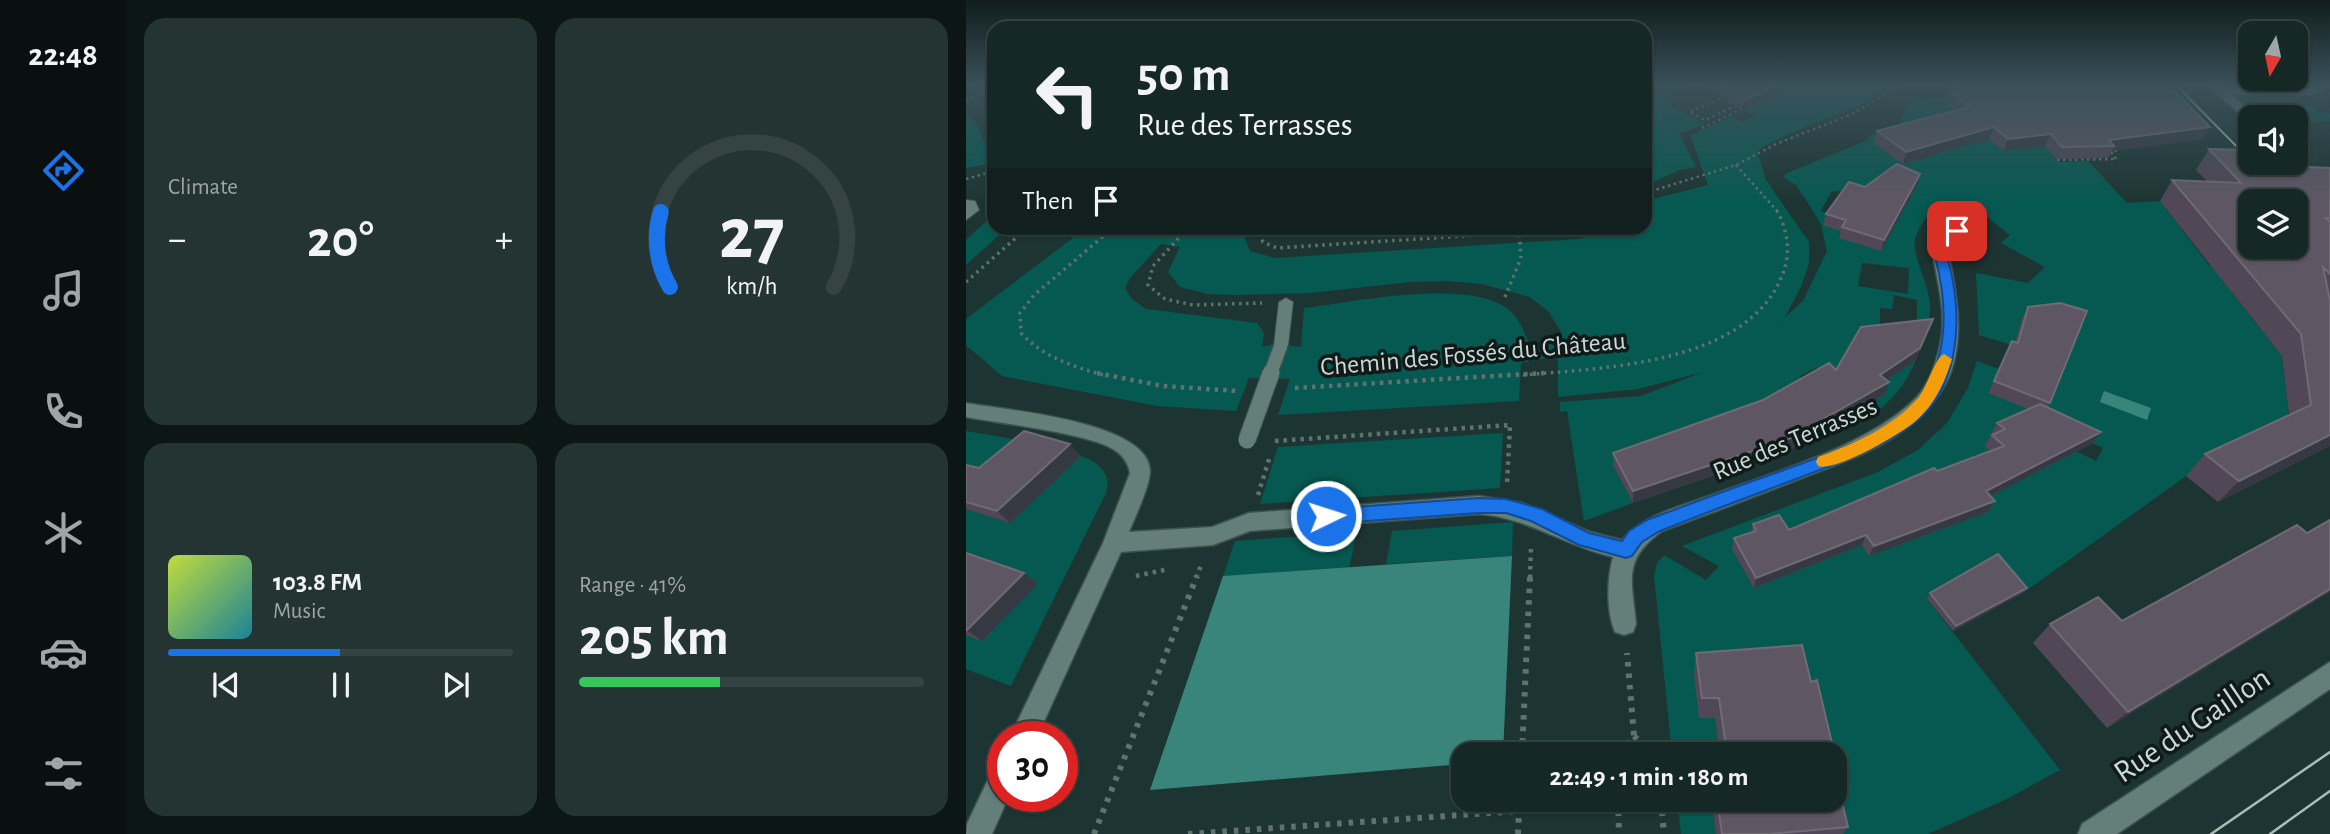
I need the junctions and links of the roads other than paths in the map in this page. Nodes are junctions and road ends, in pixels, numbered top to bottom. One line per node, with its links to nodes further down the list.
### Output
1 (2308, 171): 2 (street)
2 (2330, 191)
3 (966, 203): 4 (lane)
4 (966, 216)
5 (1957, 231): 10 (street, Rue des Terrasses)
6 (1286, 302): 8 (lane, bridge)
7 (966, 410): 9 (street)
8 (1247, 440)
9 (1114, 543): 10 (street); 13 (street)
10 (1626, 550): 11 (street)
11 (1624, 624)
12 (2330, 674): 16 (street, Rue du Gaillon)
13 (1031, 721)
14 (987, 812): 15 (street)
15 (977, 834)
16 (2092, 834)

